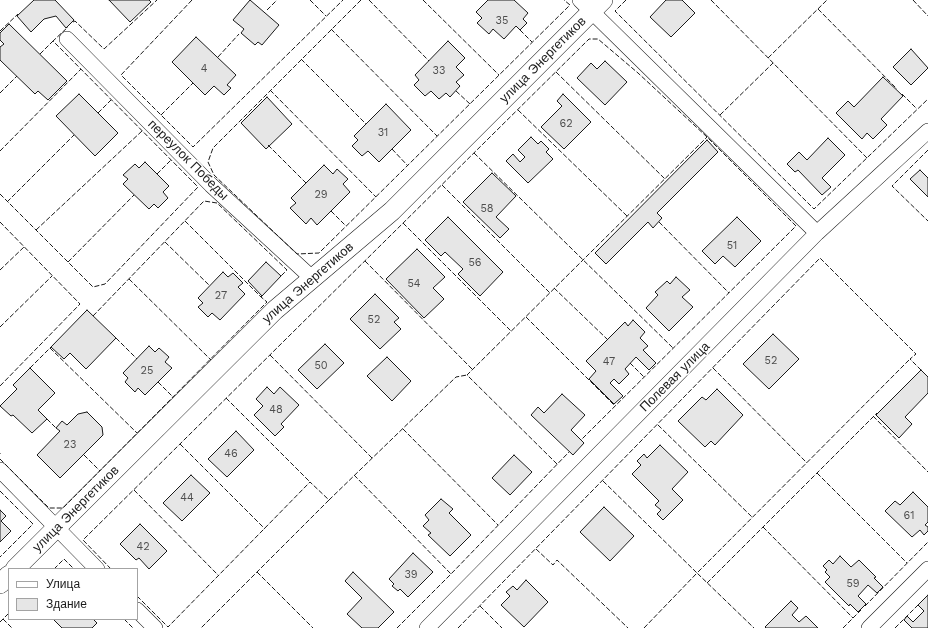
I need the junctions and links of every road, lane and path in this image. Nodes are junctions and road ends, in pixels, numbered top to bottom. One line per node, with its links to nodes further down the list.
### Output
1 (591, 4): 4 (street); 5 (street, улица Энергетиков)
2 (67, 39): 5 (street, переулок Победы)
3 (928, 131): 4 (street, Полевая улица)
4 (816, 233): 15 (street, Полевая улица)
5 (313, 279): 7 (street, улица Энергетиков)
6 (0, 470): 7 (street)
7 (56, 528): 8 (street, улица Энергетиков); 9 (street)
8 (16, 568)
9 (96, 568)
10 (928, 569): 16 (street)
11 (8, 576): 12 (street)
12 (0, 584)
13 (138, 611): 14 (street)
14 (155, 628)
15 (427, 628)
16 (869, 628)

